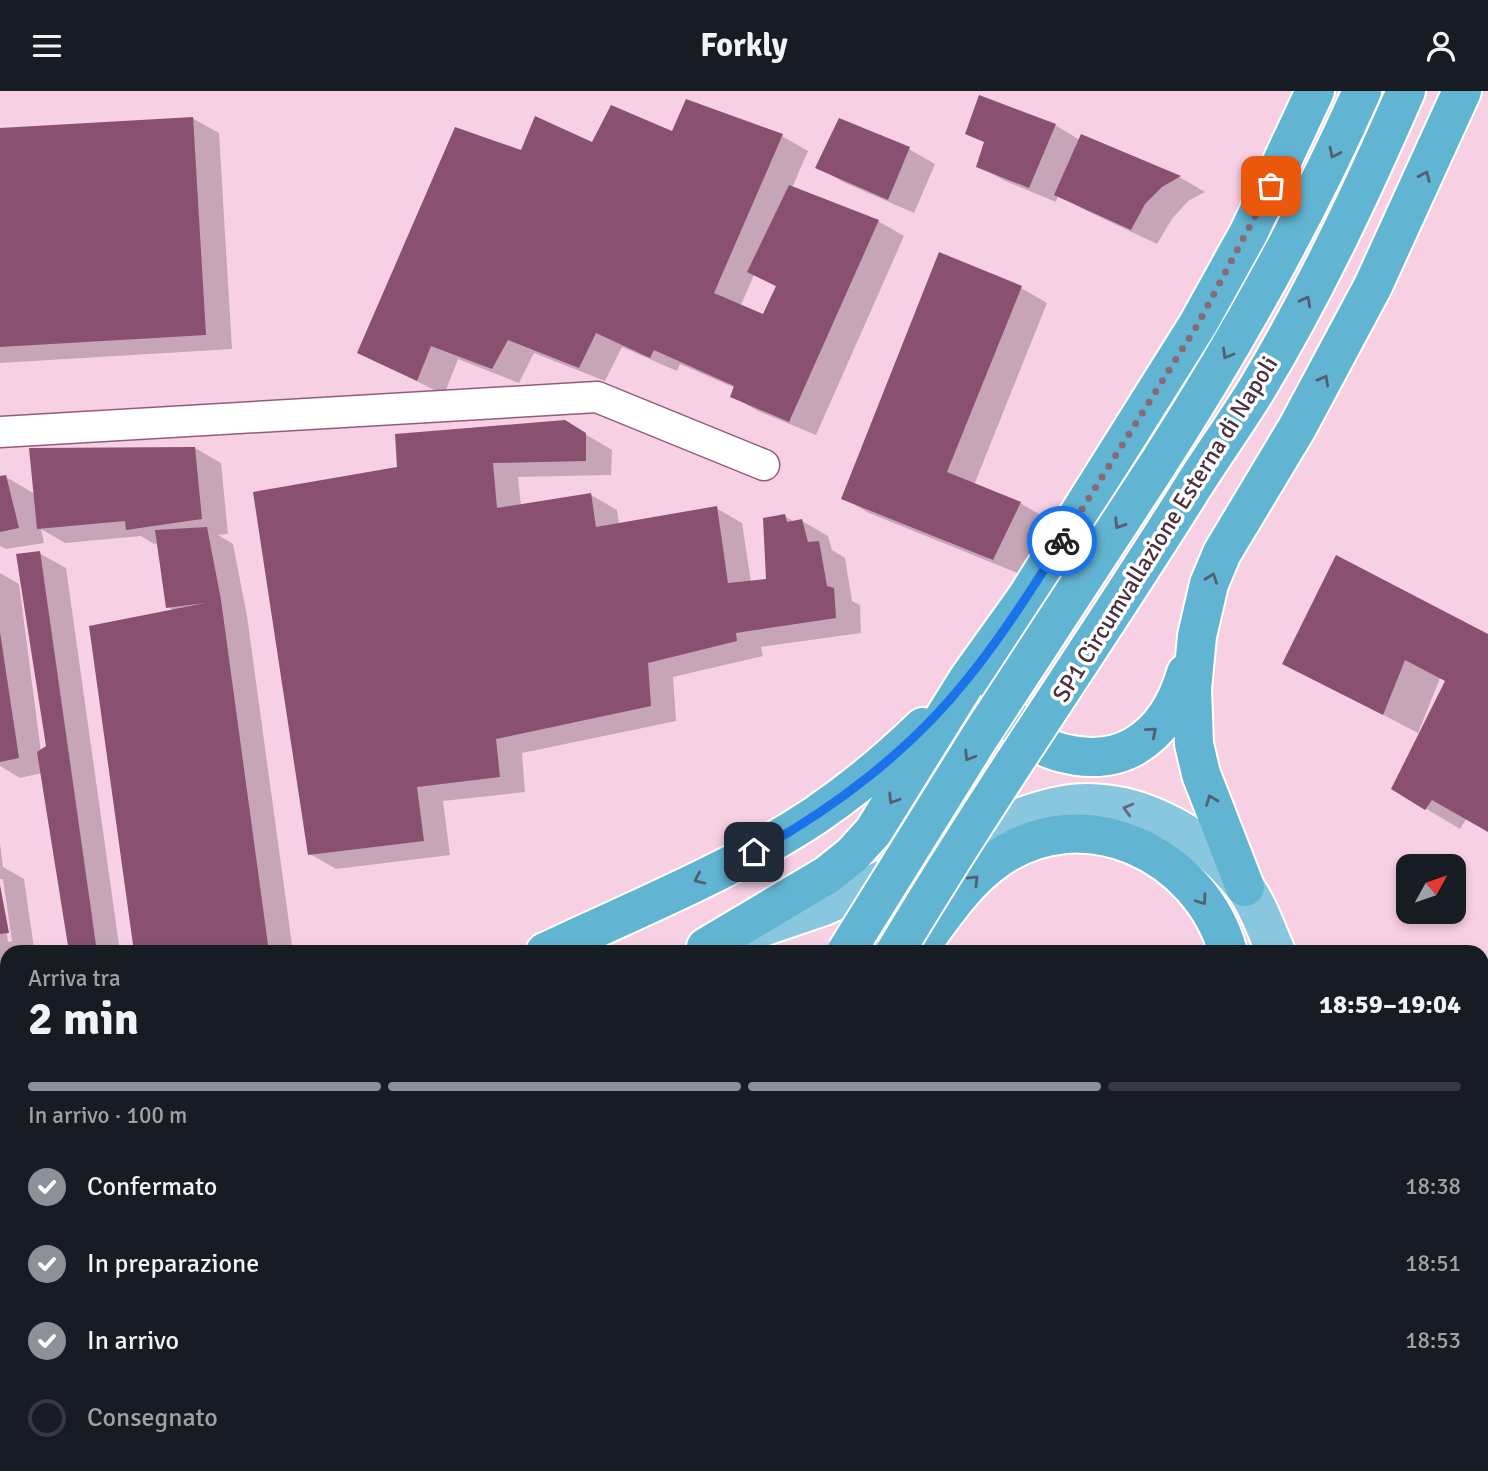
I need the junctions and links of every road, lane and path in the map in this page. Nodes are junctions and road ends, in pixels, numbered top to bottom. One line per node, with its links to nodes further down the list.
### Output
1 (1315, 91): 7 (highway)
2 (1362, 91): 14 (highway, SP1 Circumvallazione Esterna di Napoli, one-way to 14, bridge)
3 (1406, 91): 15 (highway, SP1 Circumvallazione Esterna di Napoli, one-way to 3, bridge)
4 (1462, 91): 8 (highway, one-way to 4)
5 (0, 432): 6 (street)
6 (764, 465)
7 (1026, 598): 8 (highway, one-way to 8); 9 (highway)
8 (1197, 636): 10 (highway, one-way to 8)
9 (968, 679): 11 (highway, one-way to 11); 12 (highway, one-way to 12)
10 (1245, 887): 13 (main road, one-way to 13); 18 (main road)
11 (560, 945)
12 (707, 945)
13 (712, 945)
14 (850, 945)
15 (899, 945)
16 (921, 945): 17 (highway, one-way to 17)
17 (1225, 945)
18 (1273, 945)

